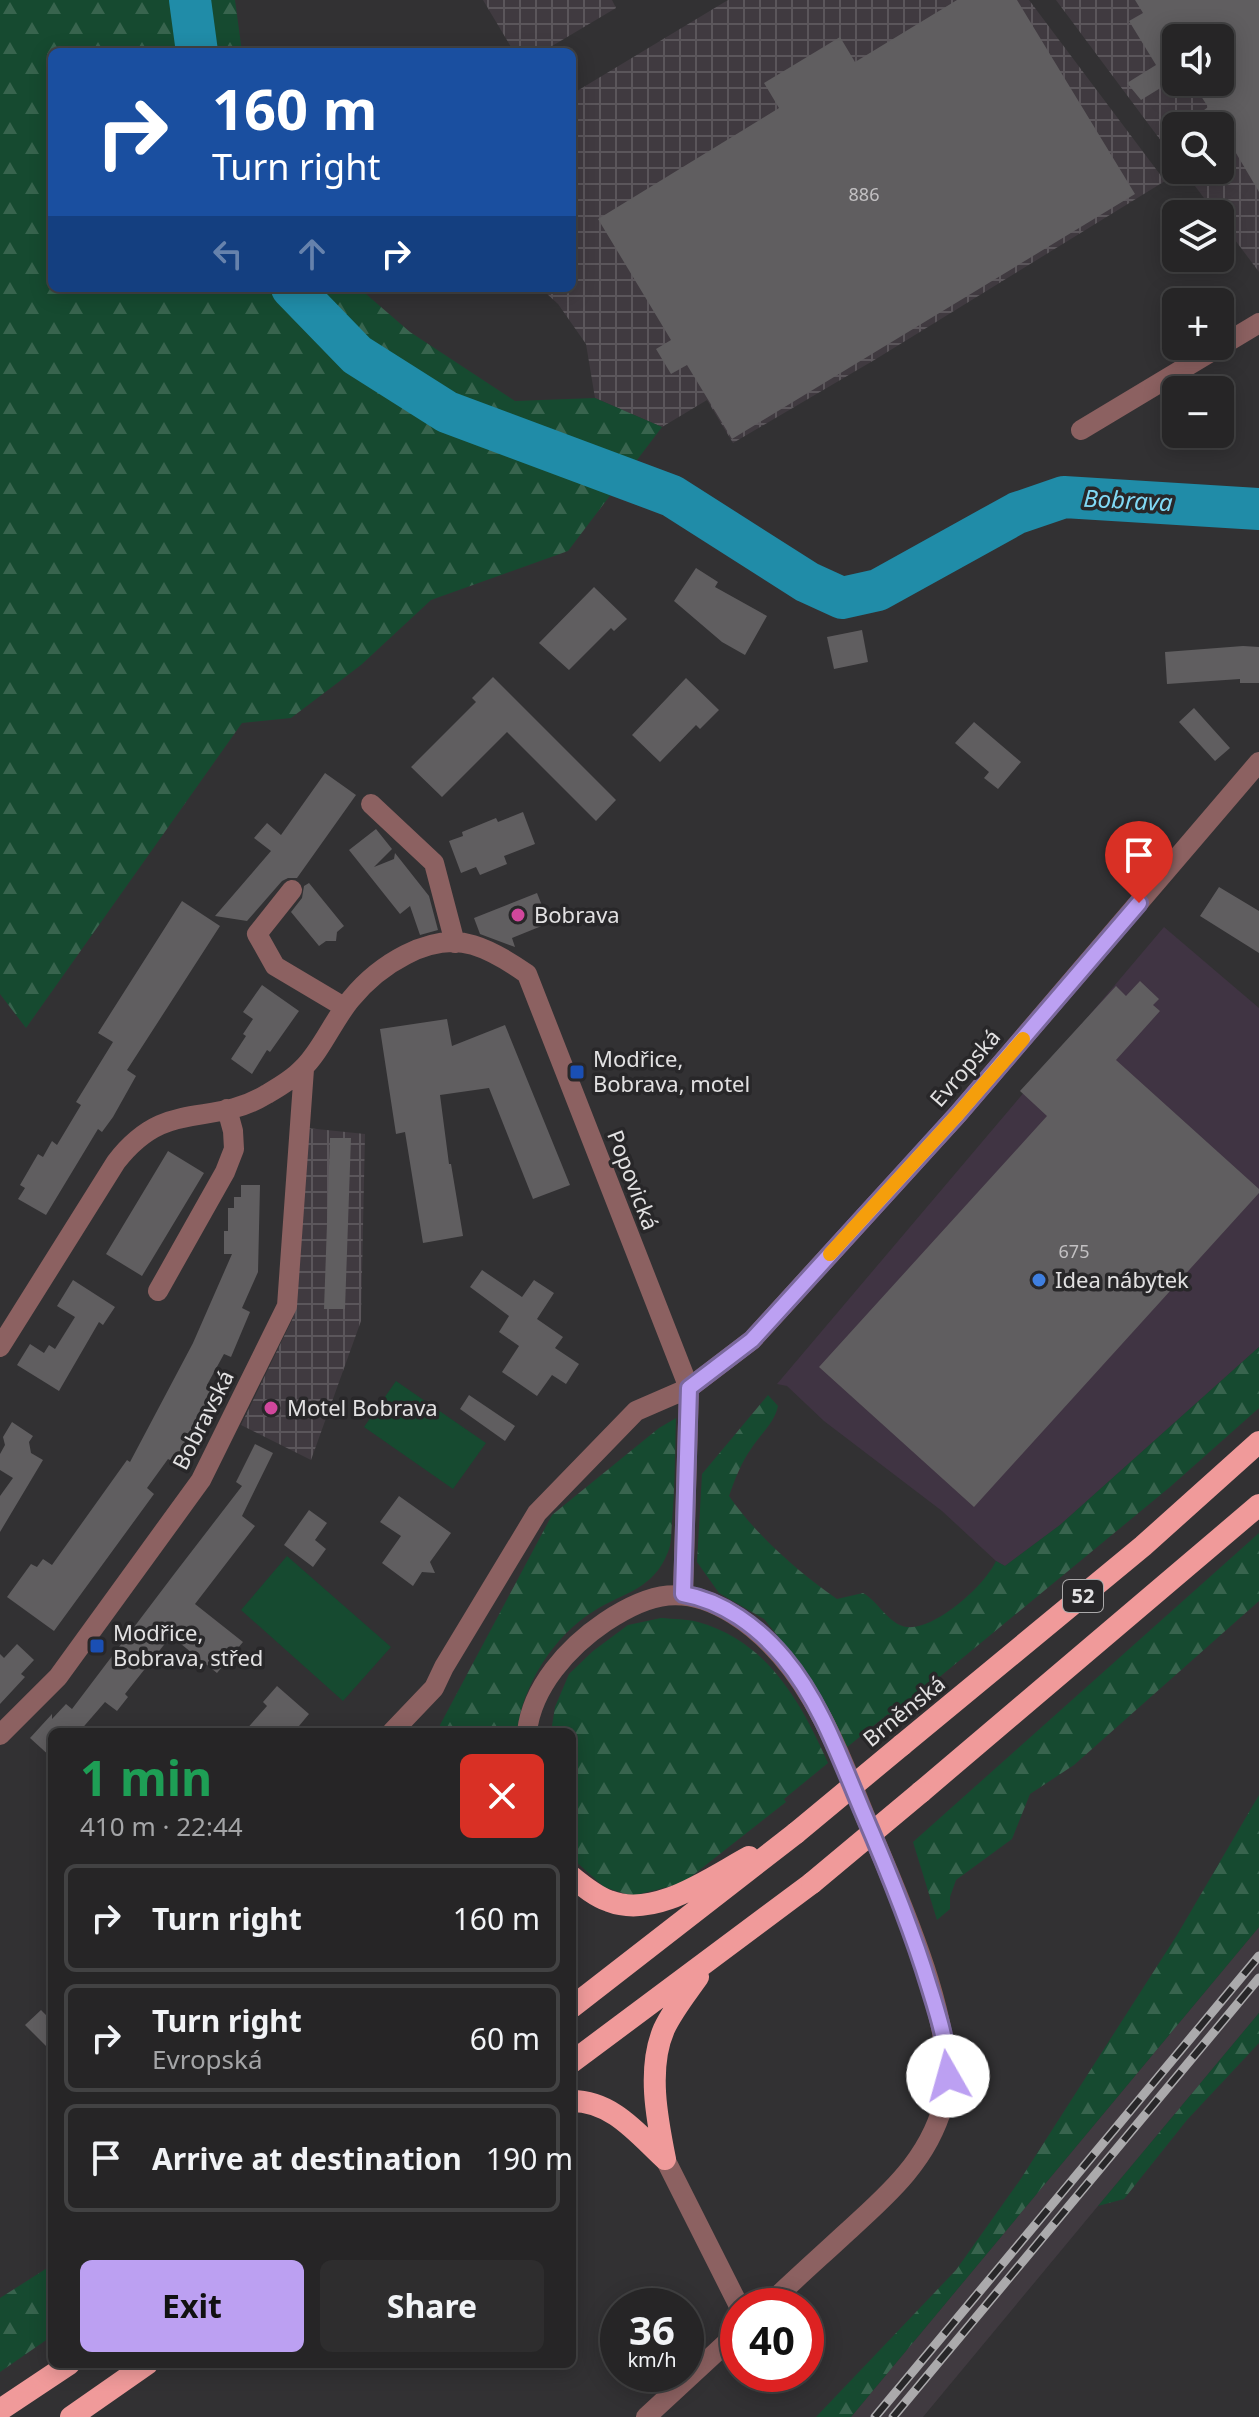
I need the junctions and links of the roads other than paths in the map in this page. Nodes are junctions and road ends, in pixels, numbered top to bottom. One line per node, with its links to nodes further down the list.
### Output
1 (1259, 323): 2 (street)
2 (1081, 430)
3 (1259, 762): 12 (street, Evropská)
4 (371, 804): 6 (street)
5 (292, 890): 7 (street)
6 (455, 943): 7 (street, Popovická); 12 (street, Popovická)
7 (344, 1007): 8 (street, Popovická)
8 (304, 1069): 9 (street, Popovická); 18 (street, Bobravská)
9 (227, 1109): 10 (street); 11 (street, Popovická)
10 (158, 1291)
11 (0, 1347)
12 (689, 1388): 15 (street); 16 (street)
13 (1259, 1442): 19 (highway, Brněnská / 52, bridge)
14 (1259, 1505): 21 (highway, 52, bridge)
15 (683, 1594): 17 (street); 27 (street)
16 (396, 1728)
17 (528, 1728)
18 (0, 1735)
19 (796, 1833): 20 (highway); 22 (highway, Brněnská / 52)
20 (576, 1880)
21 (710, 1959): 23 (highway, 52); 25 (highway)
22 (576, 2004)
23 (576, 2059)
24 (576, 2102): 25 (highway)
25 (665, 2159): 26 (street)
26 (730, 2288)
27 (786, 2288)
28 (720, 2349): 33 (street)
29 (63, 2368): 31 (highway)
30 (141, 2368): 32 (highway)
31 (0, 2410)
32 (71, 2417)
33 (646, 2417)

